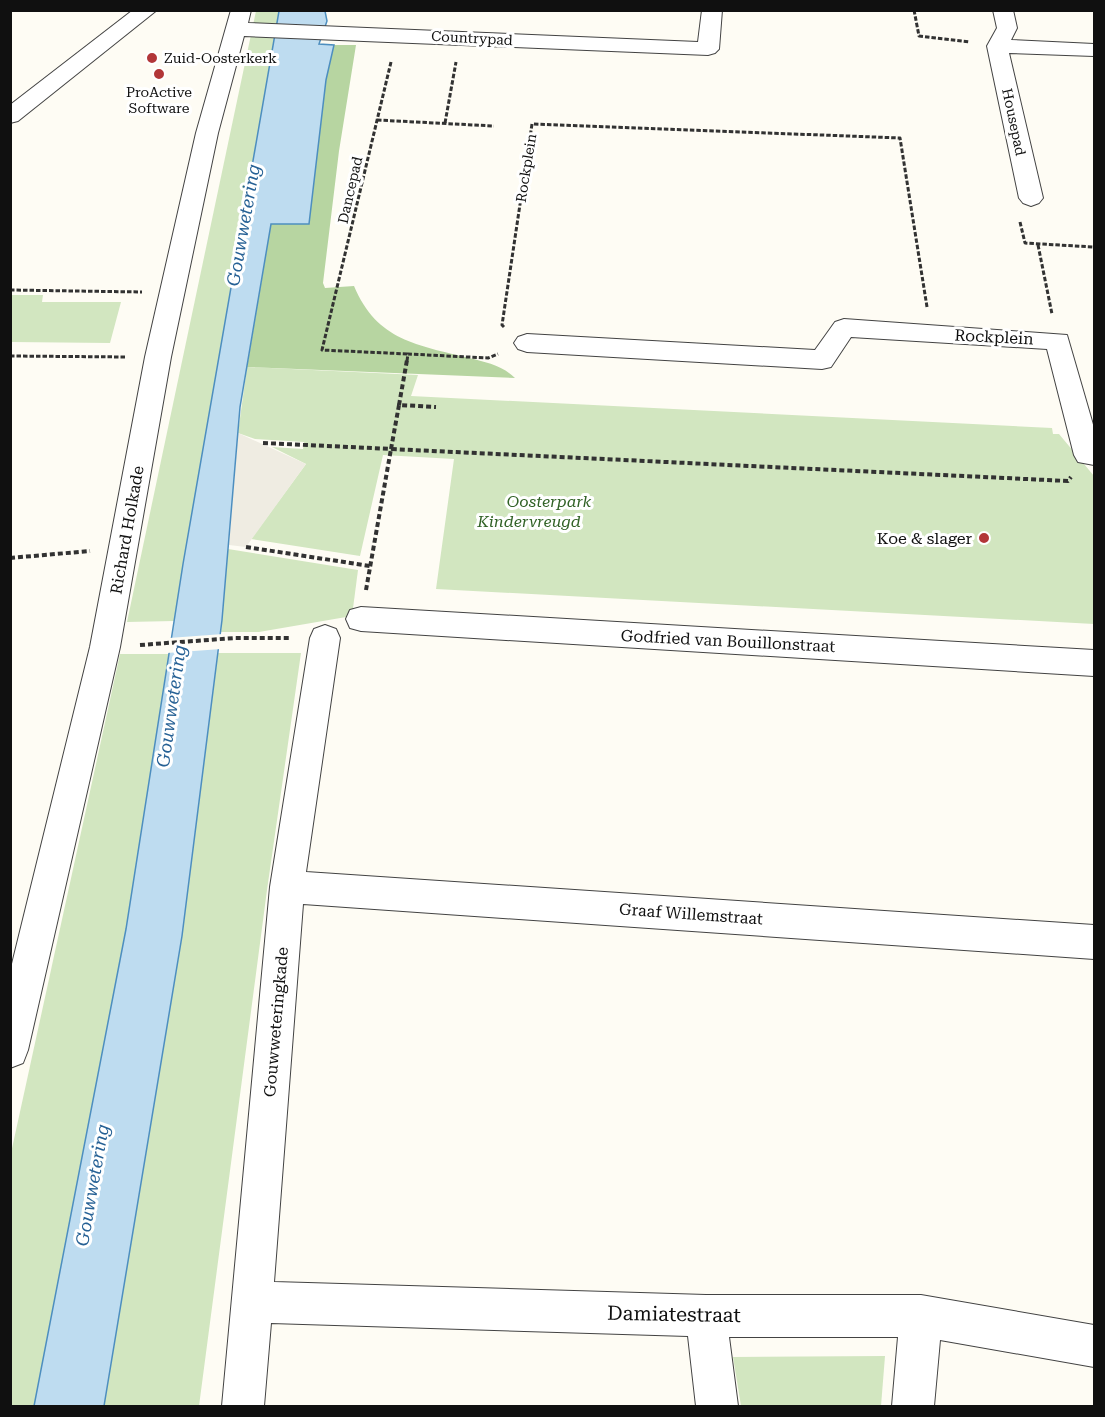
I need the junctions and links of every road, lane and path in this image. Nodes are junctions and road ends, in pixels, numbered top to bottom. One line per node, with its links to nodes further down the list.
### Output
1 (147, 10): 10 (street)
2 (712, 10): 7 (street, Countrypad)
3 (914, 10): 8 (path)
4 (1003, 10): 8 (street)
5 (238, 20): 6 (street, Countrypad); 17 (street, Richard Holkade)
6 (398, 35): 7 (street, Countrypad); 11 (path, Dancepad)
7 (460, 38): 12 (path)
8 (997, 46): 9 (street); 14 (street, Housepad)
9 (1095, 50)
10 (10, 116)
11 (377, 120): 12 (path); 21 (path, Dancepad)
12 (445, 123): 13 (path)
13 (495, 126)
14 (1030, 198)
15 (1095, 247): 19 (path)
16 (10, 290): 17 (path)
17 (173, 293): 23 (street, Richard Holkade)
18 (931, 334): 19 (street, Rockplein); 20 (street, Rockplein); 20 (path, Rockplein)
19 (1058, 341): 29 (street)
20 (527, 343)
21 (408, 354): 24 (path); 25 (path)
22 (10, 356): 23 (path)
23 (158, 357): 31 (street, Richard Holkade)
24 (488, 358)
25 (399, 405): 26 (path); 28 (path)
26 (436, 407)
27 (263, 443): 28 (path)
28 (391, 449): 29 (path); 33 (path)
29 (1091, 455)
30 (246, 547): 33 (path)
31 (124, 548): 32 (path); 40 (street, Richard Holkade)
32 (11, 559)
33 (370, 566): 34 (path)
34 (361, 619): 37 (street, Godfried van Bouillonstraat)
35 (325, 638): 36 (path); 38 (street, Gouwweteringkade)
36 (168, 643)
37 (1095, 663)
38 (287, 887): 39 (street, Graaf Willemstraat); 41 (street, Gouwweteringkade)
39 (1095, 942)
40 (10, 1050)
41 (251, 1302): 42 (street, Damiatestraat); 45 (street, Gouwweteringkade)
42 (706, 1316): 43 (street, Damiatestraat); 46 (street)
43 (921, 1316): 44 (street, Damiatestraat); 47 (street)
44 (1095, 1346)
45 (243, 1407)
46 (717, 1407)
47 (913, 1407)

